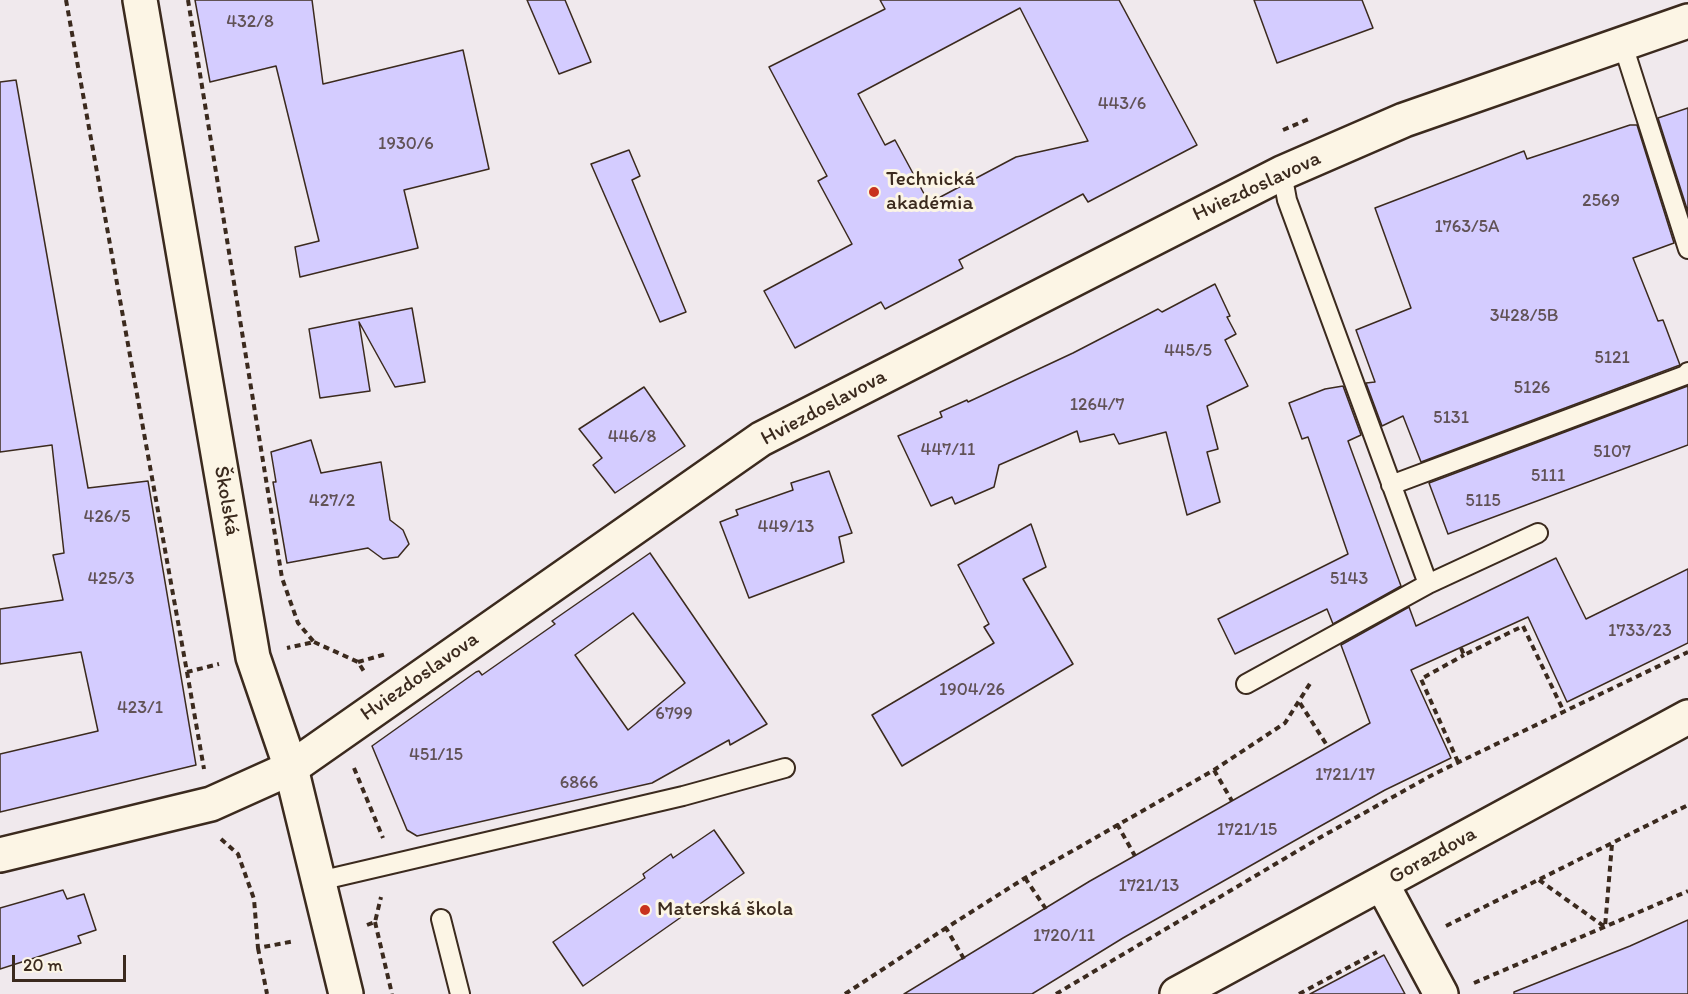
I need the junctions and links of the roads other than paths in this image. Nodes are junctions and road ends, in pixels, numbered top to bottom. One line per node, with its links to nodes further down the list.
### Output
1 (140, 0): 12 (street, Školská)
2 (1688, 21): 3 (street, Hviezdoslavova)
3 (1623, 45): 4 (street, Hviezdoslavova); 5 (lane)
4 (1282, 172): 7 (lane); 12 (street, Hviezdoslavova)
5 (1688, 249)
6 (1688, 372): 7 (lane)
7 (1391, 486): 9 (lane)
8 (1538, 533): 9 (lane)
9 (1428, 584): 10 (lane)
10 (1246, 684)
11 (1688, 717): 16 (street, Gorazdova)
12 (291, 768): 14 (street, Hviezdoslavova); 15 (street, Školská)
13 (785, 768): 15 (lane)
14 (0, 855)
15 (319, 881): 19 (street, Školská)
16 (1382, 884): 18 (street); 21 (street, Gorazdova)
17 (441, 919): 20 (lane)
18 (1452, 991)
19 (346, 994)
20 (460, 994)
21 (1177, 994)

